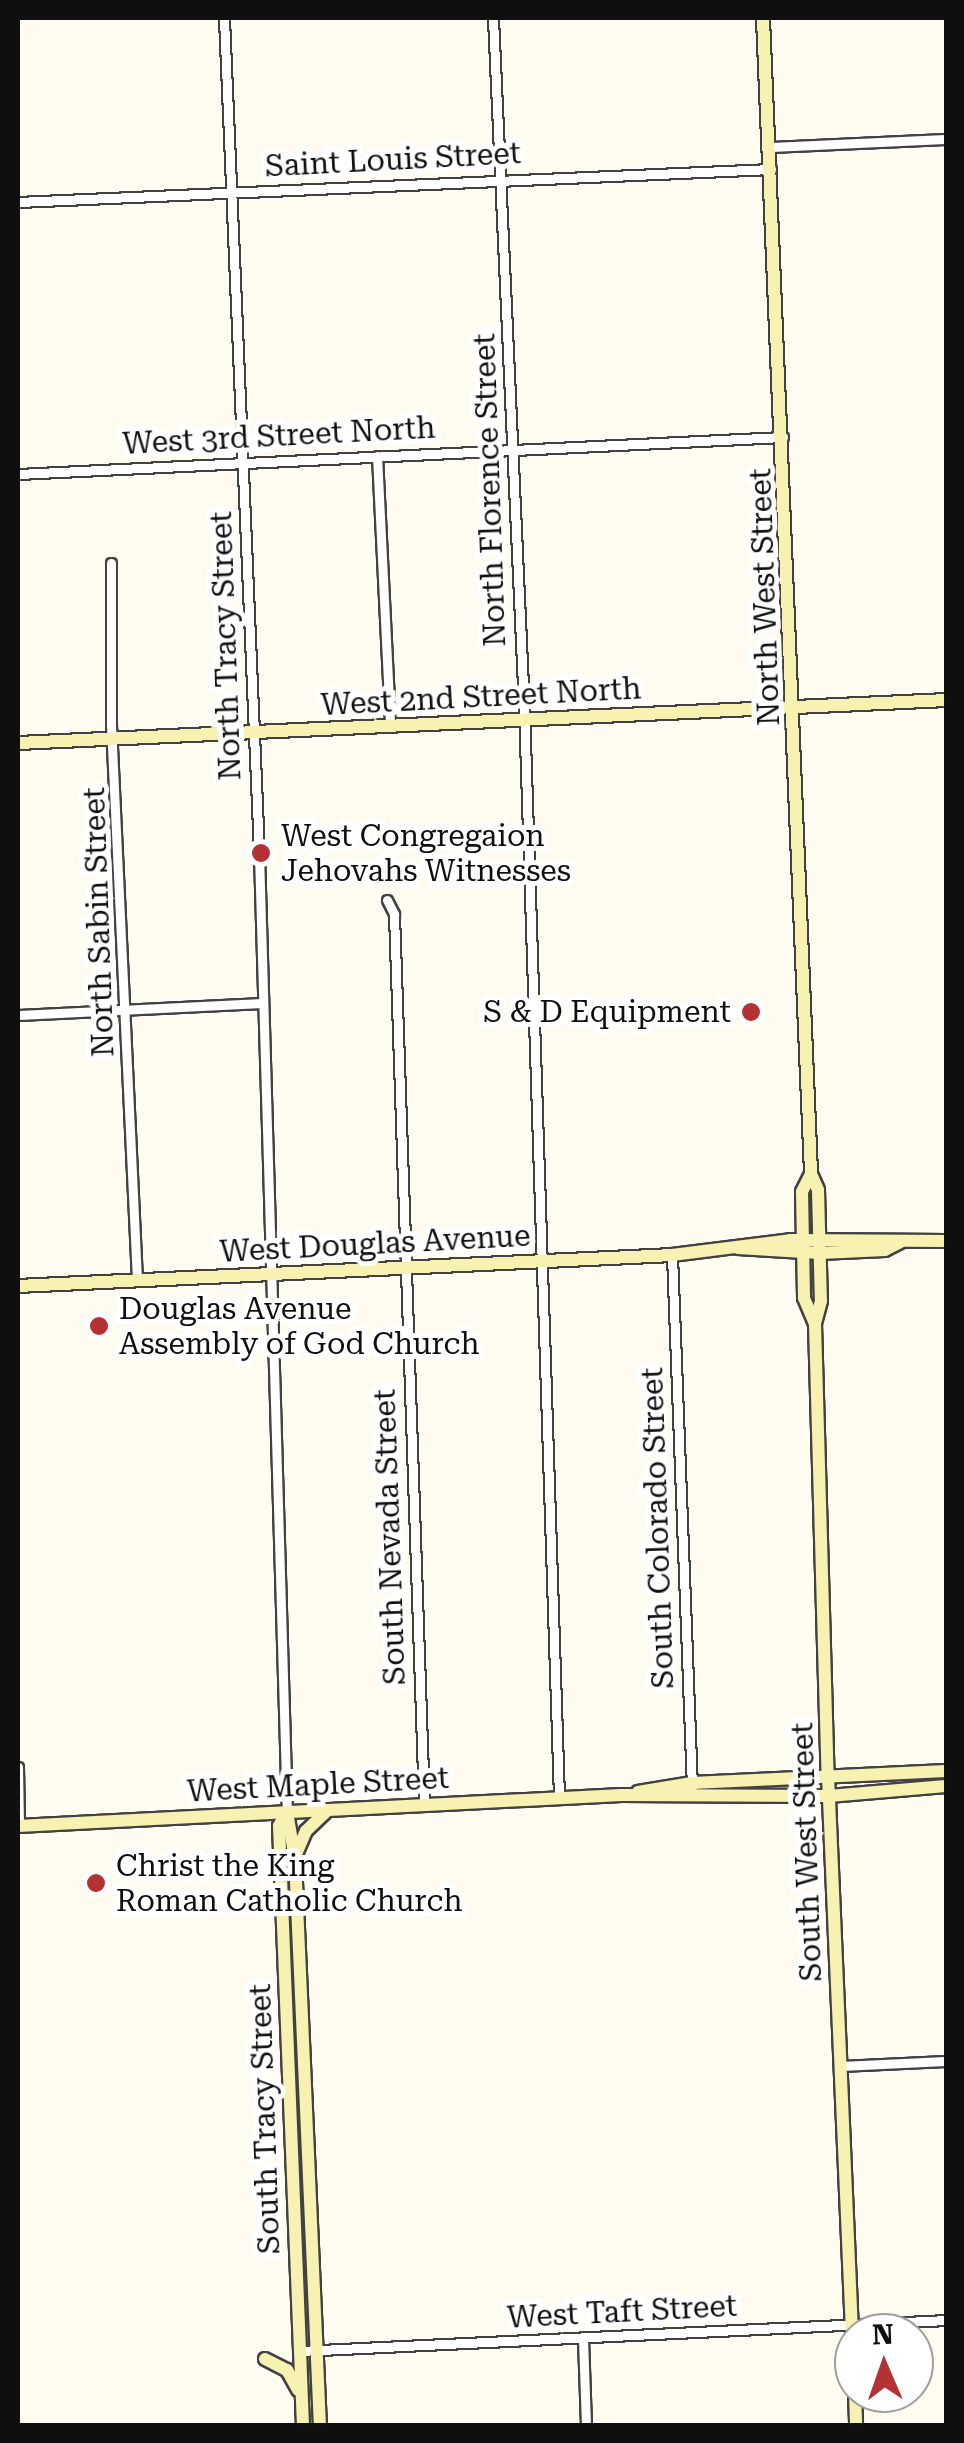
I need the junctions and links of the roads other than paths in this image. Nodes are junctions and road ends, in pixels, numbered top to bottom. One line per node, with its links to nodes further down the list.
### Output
1 (224, 18): 8 (street, North Tracy Street)
2 (493, 18): 7 (street, North Florence Street)
3 (764, 18): 5 (street, North West Street)
4 (946, 140): 5 (street)
5 (770, 147): 6 (street, North West Street)
6 (770, 168): 7 (street, Saint Louis Street); 10 (street, North West Street)
7 (501, 180): 8 (street, Saint Louis Street); 11 (street, North Florence Street)
8 (232, 192): 9 (street, Saint Louis Street); 13 (street, North Tracy Street)
9 (18, 202)
10 (783, 437): 11 (street, West 3rd Street North); 17 (street, North West Street)
11 (513, 450): 12 (street, West 3rd Street North); 18 (street, North Florence Street)
12 (377, 456): 13 (street, West 3rd Street North); 19 (street)
13 (244, 462): 14 (street, West 3rd Street North); 20 (street, North Tracy Street)
14 (18, 474)
15 (110, 563): 21 (street, North Sabin Street)
16 (946, 700): 17 (street, West 2nd Street North)
17 (794, 707): 18 (street, West 2nd Street North); 27 (street, North West Street)
18 (524, 720): 19 (street, West 2nd Street North); 32 (street, North Florence Street)
19 (390, 726): 20 (street, West 2nd Street North)
20 (254, 732): 21 (street, West 2nd Street North); 24 (street, North Tracy Street)
21 (114, 739): 22 (street, West 2nd Street North); 25 (street, North Sabin Street)
22 (18, 744)
23 (387, 900): 33 (street, South Nevada Street)
24 (263, 1003): 25 (street); 34 (street, North Tracy Street)
25 (128, 1010): 26 (street); 35 (street, North Sabin Street)
26 (18, 1016)
27 (811, 1174): 29 (street, North West Street); 30 (street, North West Street)
28 (946, 1240): 30 (street, West Douglas Avenue)
29 (804, 1246): 30 (street, West Douglas Avenue); 31 (street, West Douglas Avenue); 37 (street, South West Street)
30 (820, 1246): 37 (street, South West Street)
31 (672, 1255): 32 (street, West Douglas Avenue); 42 (street, South Colorado Street)
32 (542, 1261): 33 (street, West Douglas Avenue); 46 (street, North Florence Street)
33 (406, 1267): 34 (street, West Douglas Avenue); 49 (street, South Nevada Street)
34 (272, 1274): 35 (street, West Douglas Avenue); 51 (street, South Tracy Street)
35 (136, 1280): 36 (street, West Douglas Avenue)
36 (18, 1286)
37 (815, 1324): 40 (street, South West Street)
38 (18, 1766): 52 (street)
39 (946, 1771): 40 (street, West Maple Street)
40 (828, 1776): 41 (street, West Maple Street); 45 (street, South West Street)
41 (760, 1780): 42 (street, West Maple Street); 47 (street)
42 (692, 1783): 44 (street, West Maple Street); 48 (street, South Colorado Street)
43 (946, 1786): 45 (street, West Maple Street)
44 (621, 1795): 46 (street, West Maple Street); 48 (street, West Maple Street)
45 (829, 1796): 47 (street, West Maple Street); 55 (street, South West Street)
46 (558, 1798): 49 (street, West Maple Street)
47 (760, 1798): 48 (street, West Maple Street)
48 (693, 1799)
49 (424, 1805): 50 (street, West Maple Street)
50 (328, 1810): 51 (street, West Maple Street); 53 (street)
51 (287, 1812): 52 (street, West Maple Street); 53 (street, South Tracy Street); 60 (street, South Tracy Street)
52 (18, 1826)
53 (295, 1859): 59 (street, South Tracy Street)
54 (946, 2061): 55 (street)
55 (840, 2066): 56 (street, South West Street)
56 (851, 2313)
57 (834, 2326): 58 (street, West Taft Street)
58 (582, 2339): 59 (street, West Taft Street); 65 (street)
59 (316, 2350): 60 (street, West Taft Street); 64 (street, South Tracy Street)
60 (300, 2351): 62 (street, South Tracy Street)
61 (265, 2359): 62 (street)
62 (302, 2395): 63 (street, South Tracy Street)
63 (303, 2426)
64 (320, 2426)
65 (586, 2426)

